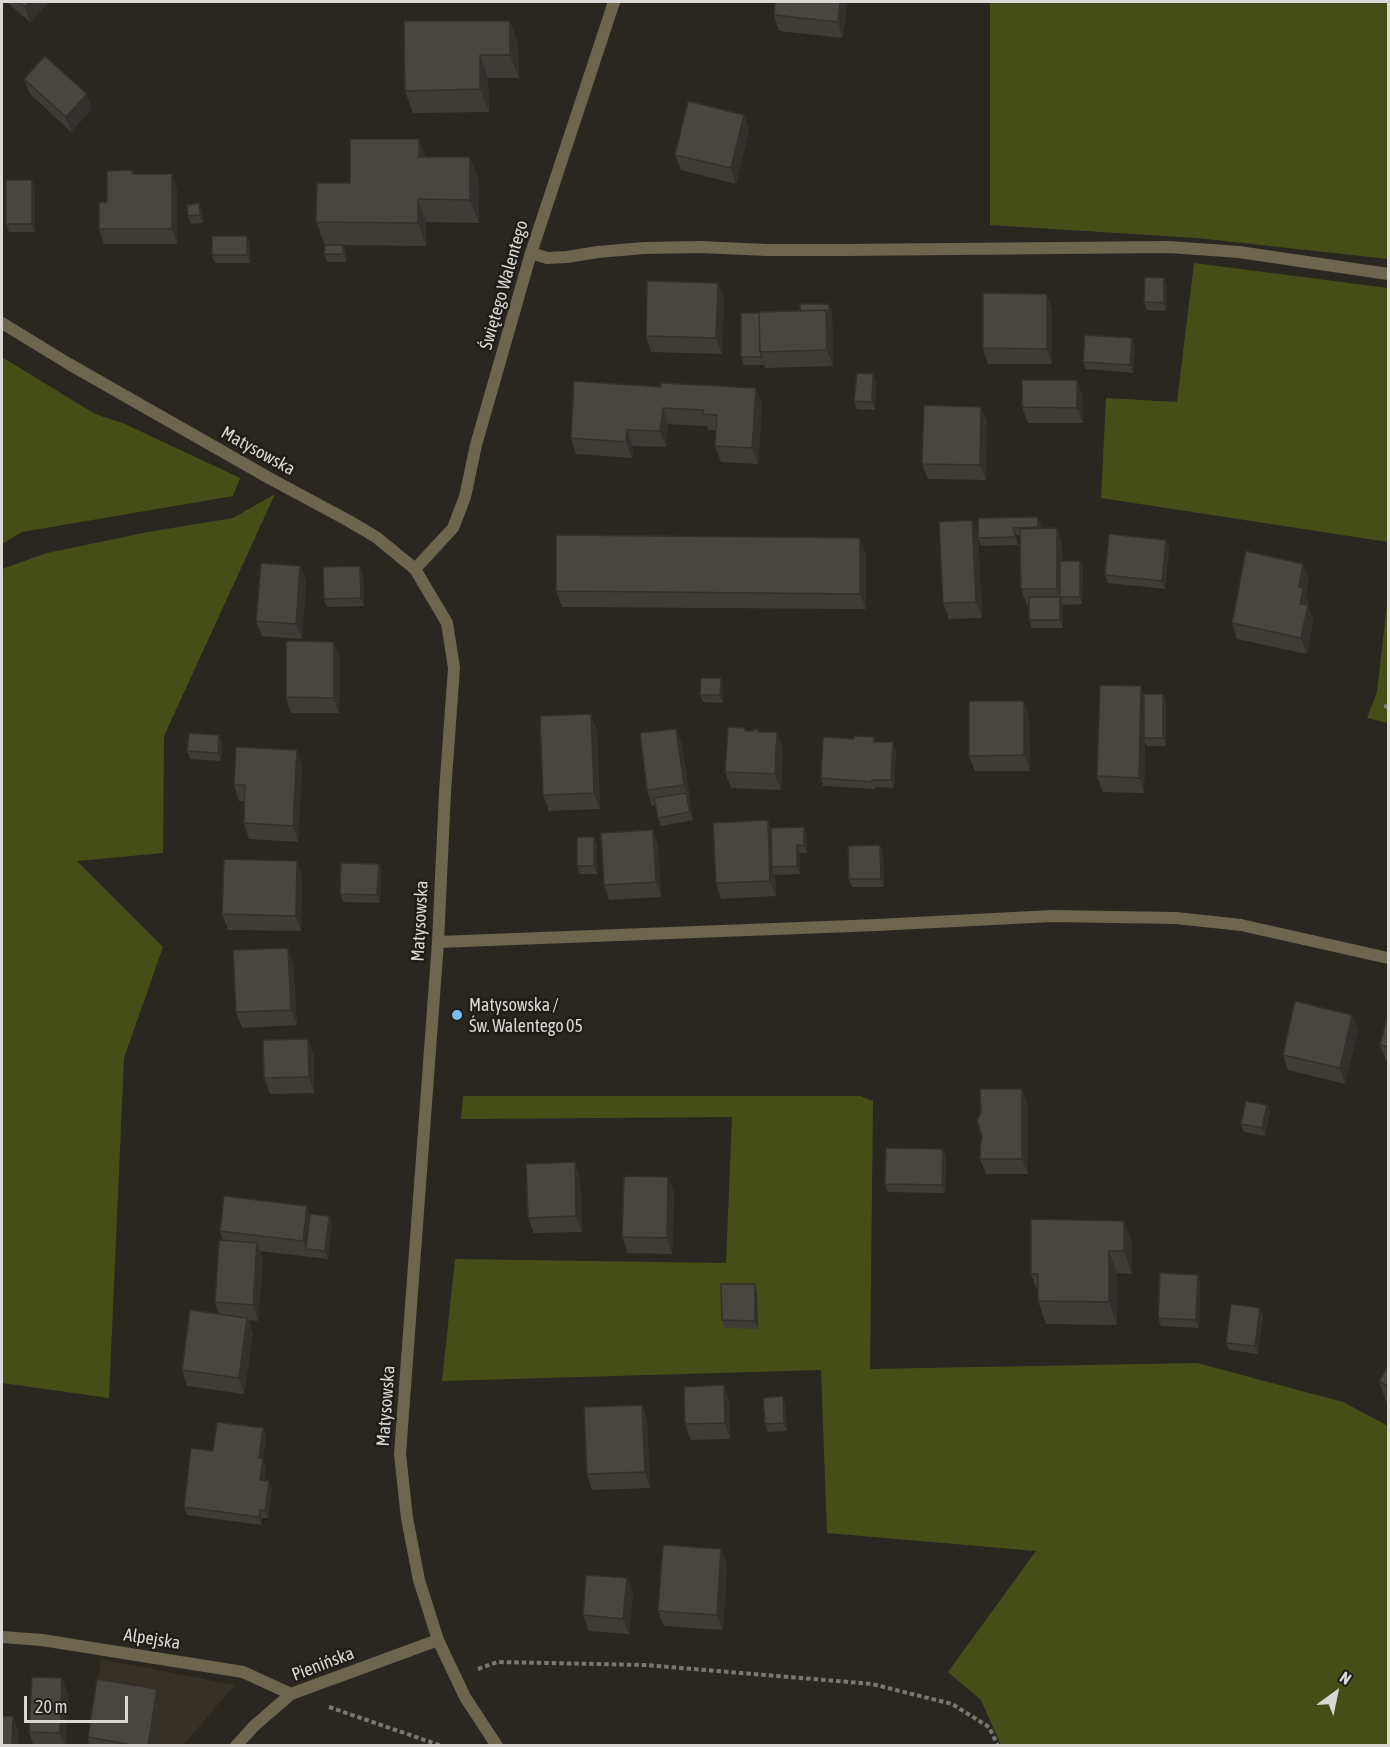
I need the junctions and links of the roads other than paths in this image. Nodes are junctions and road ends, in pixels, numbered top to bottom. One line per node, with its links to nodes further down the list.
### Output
1 (614, 2): 2 (street, Świętego Walentego)
2 (531, 253): 3 (street); 5 (street, Świętego Walentego)
3 (1389, 274)
4 (2, 323): 5 (street, Matysowska)
5 (415, 569): 6 (street, Matysowska)
6 (438, 942): 7 (street); 9 (street, Matysowska)
7 (1389, 958)
8 (2, 1637): 10 (street, Alpejska)
9 (438, 1640): 10 (street, Pienińska); 12 (street, Matysowska)
10 (291, 1694): 11 (street, Pienińska)
11 (236, 1746)
12 (497, 1746)

